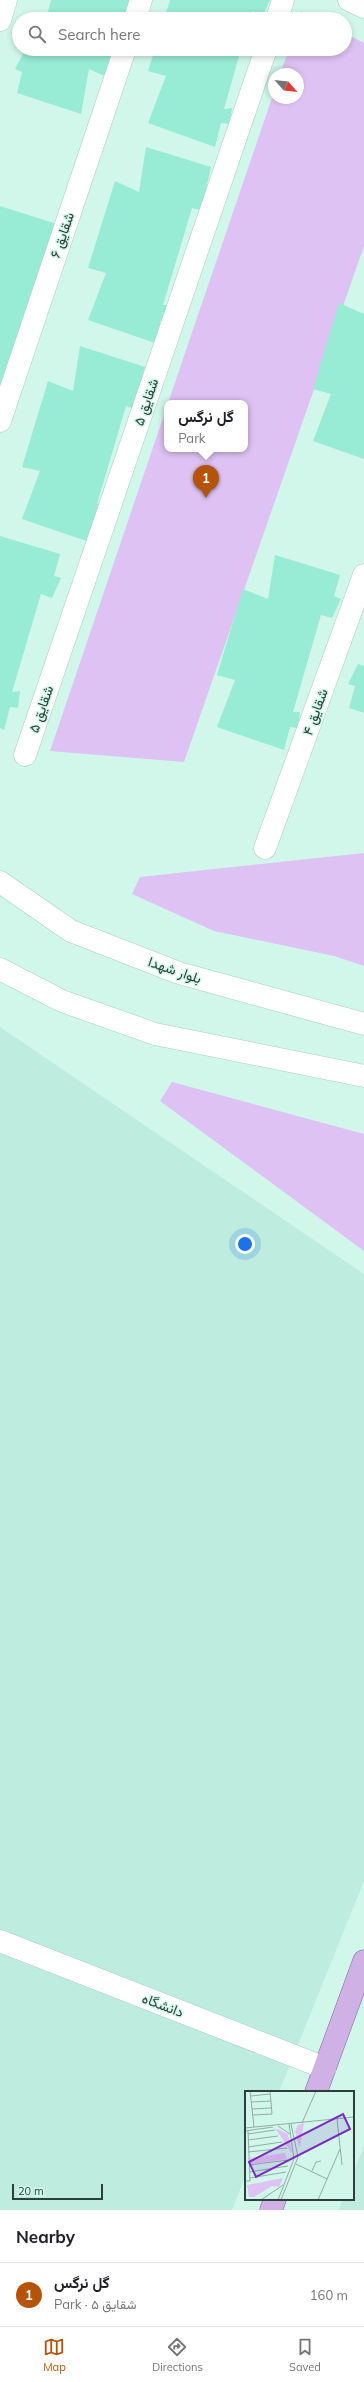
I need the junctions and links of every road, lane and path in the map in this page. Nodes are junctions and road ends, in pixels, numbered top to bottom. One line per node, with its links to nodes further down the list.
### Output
1 (6, 0): 8 (street)
2 (141, 0): 6 (street)
3 (283, 0): 7 (street)
4 (349, 0): 5 (street)
5 (364, 7)
6 (137, 12)
7 (279, 12)
8 (0, 20)
9 (123, 56): 11 (street, شقایق ۶)
10 (264, 56): 13 (street, شقایق ۵)
11 (0, 421)
12 (364, 576): 14 (street, شقایق ۴)
13 (25, 755)
14 (265, 848)
15 (0, 882): 17 (street, بلوار شهدا)
16 (0, 969): 18 (street)
17 (364, 1024)
18 (364, 1076)
19 (0, 1941): 21 (street, دانشگاه)
20 (364, 1961): 21 (main road)
21 (325, 2068): 22 (main road)
22 (316, 2091)
23 (275, 2200): 24 (main road)
24 (271, 2210)

